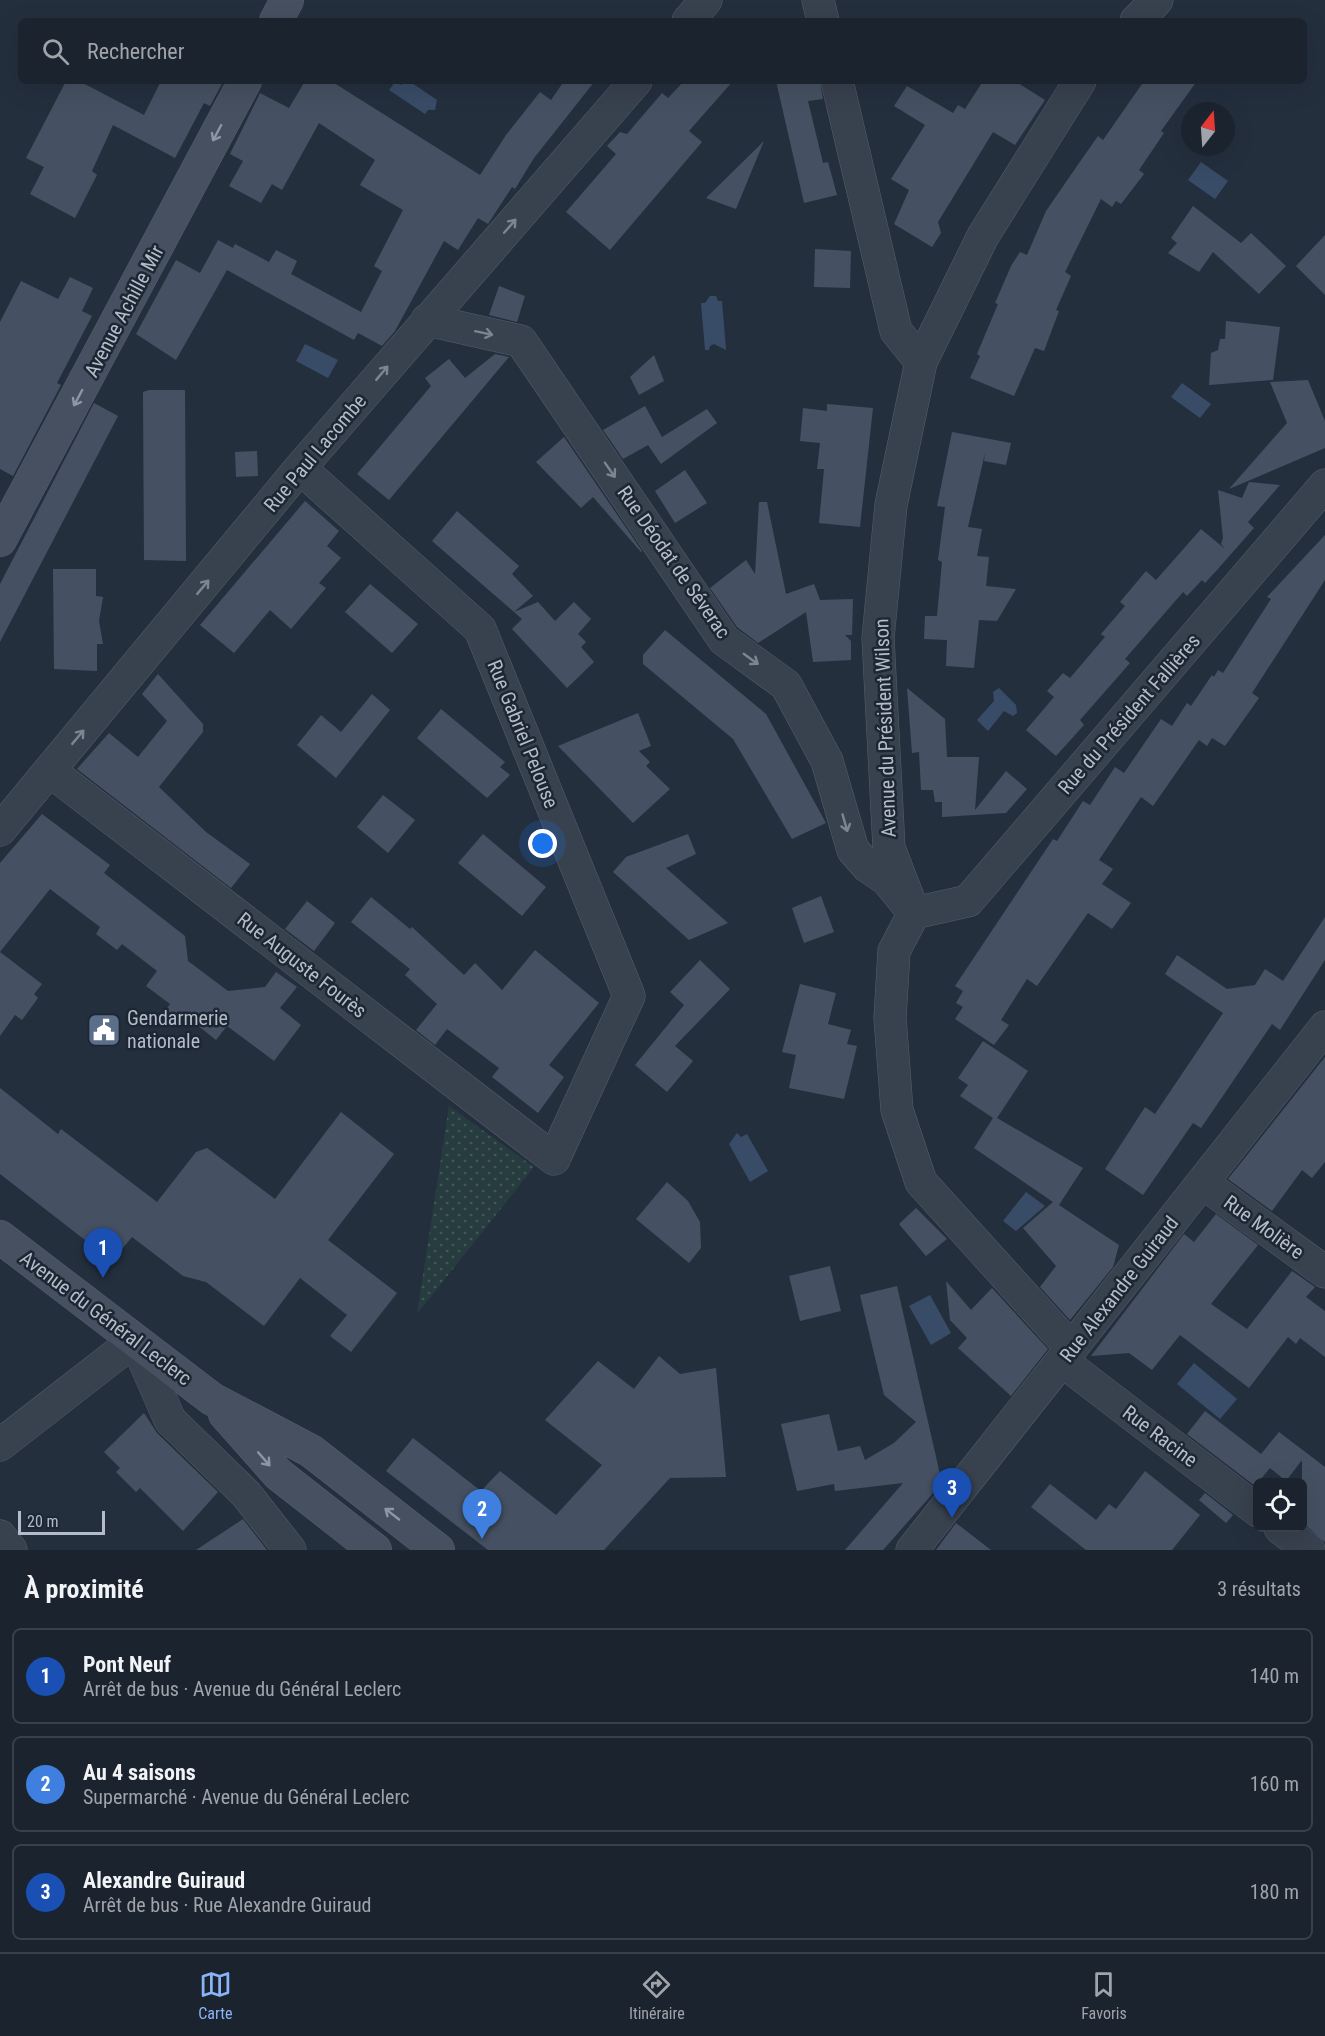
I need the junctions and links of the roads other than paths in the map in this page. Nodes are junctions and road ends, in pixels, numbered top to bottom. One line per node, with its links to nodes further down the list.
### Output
1 (287, 0): 5 (main road)
2 (706, 0): 6 (street)
3 (818, 0): 7 (street)
4 (1156, 0): 8 (street)
5 (278, 18)
6 (691, 18)
7 (822, 18)
8 (1139, 18)
9 (242, 84): 17 (main road, Avenue Achille Mir, one-way to 17)
10 (633, 84): 13 (street, Rue Paul Lacombe, one-way to 10)
11 (838, 84): 14 (street)
12 (1078, 84): 14 (street, Avenue du Président Wilson)
13 (427, 320): 15 (street, Rue Paul Lacombe, one-way to 13); 20 (street, Rue Déodat de Séverac, one-way to 20)
14 (921, 362): 20 (street, Avenue du Président Wilson)
15 (300, 468): 18 (street, Rue Paul Lacombe, one-way to 15); 22 (street, Rue Gabriel Pelouse)
16 (1325, 485): 20 (street, Rue du Président Fallières)
17 (0, 540)
18 (50, 771): 19 (street, Rue Paul Lacombe); 22 (street, Rue Auguste Fourès)
19 (0, 830)
20 (914, 913): 27 (street)
21 (1325, 1027): 23 (street, Rue Alexandre Guiraud)
22 (554, 1159)
23 (1203, 1182): 25 (street, Rue Molière); 27 (street, Rue Alexandre Guiraud)
24 (0, 1237): 26 (main road, Avenue du Général Leclerc)
25 (1325, 1272)
26 (135, 1340): 28 (main road, Avenue du Général Leclerc); 29 (street); 34 (street)
27 (1067, 1355): 30 (street, Rue Racine); 37 (street, Rue Alexandre Guiraud)
28 (212, 1399): 35 (main road, Avenue du Général Leclerc, one-way to 35); 36 (main road, Avenue du Général Leclerc, one-way to 28)
29 (0, 1445)
30 (1253, 1507)
31 (1286, 1532): 38 (street)
32 (0, 1536): 33 (street)
33 (11, 1550)
34 (290, 1550)
35 (375, 1550)
36 (438, 1550)
37 (912, 1550)
38 (1309, 1550)

